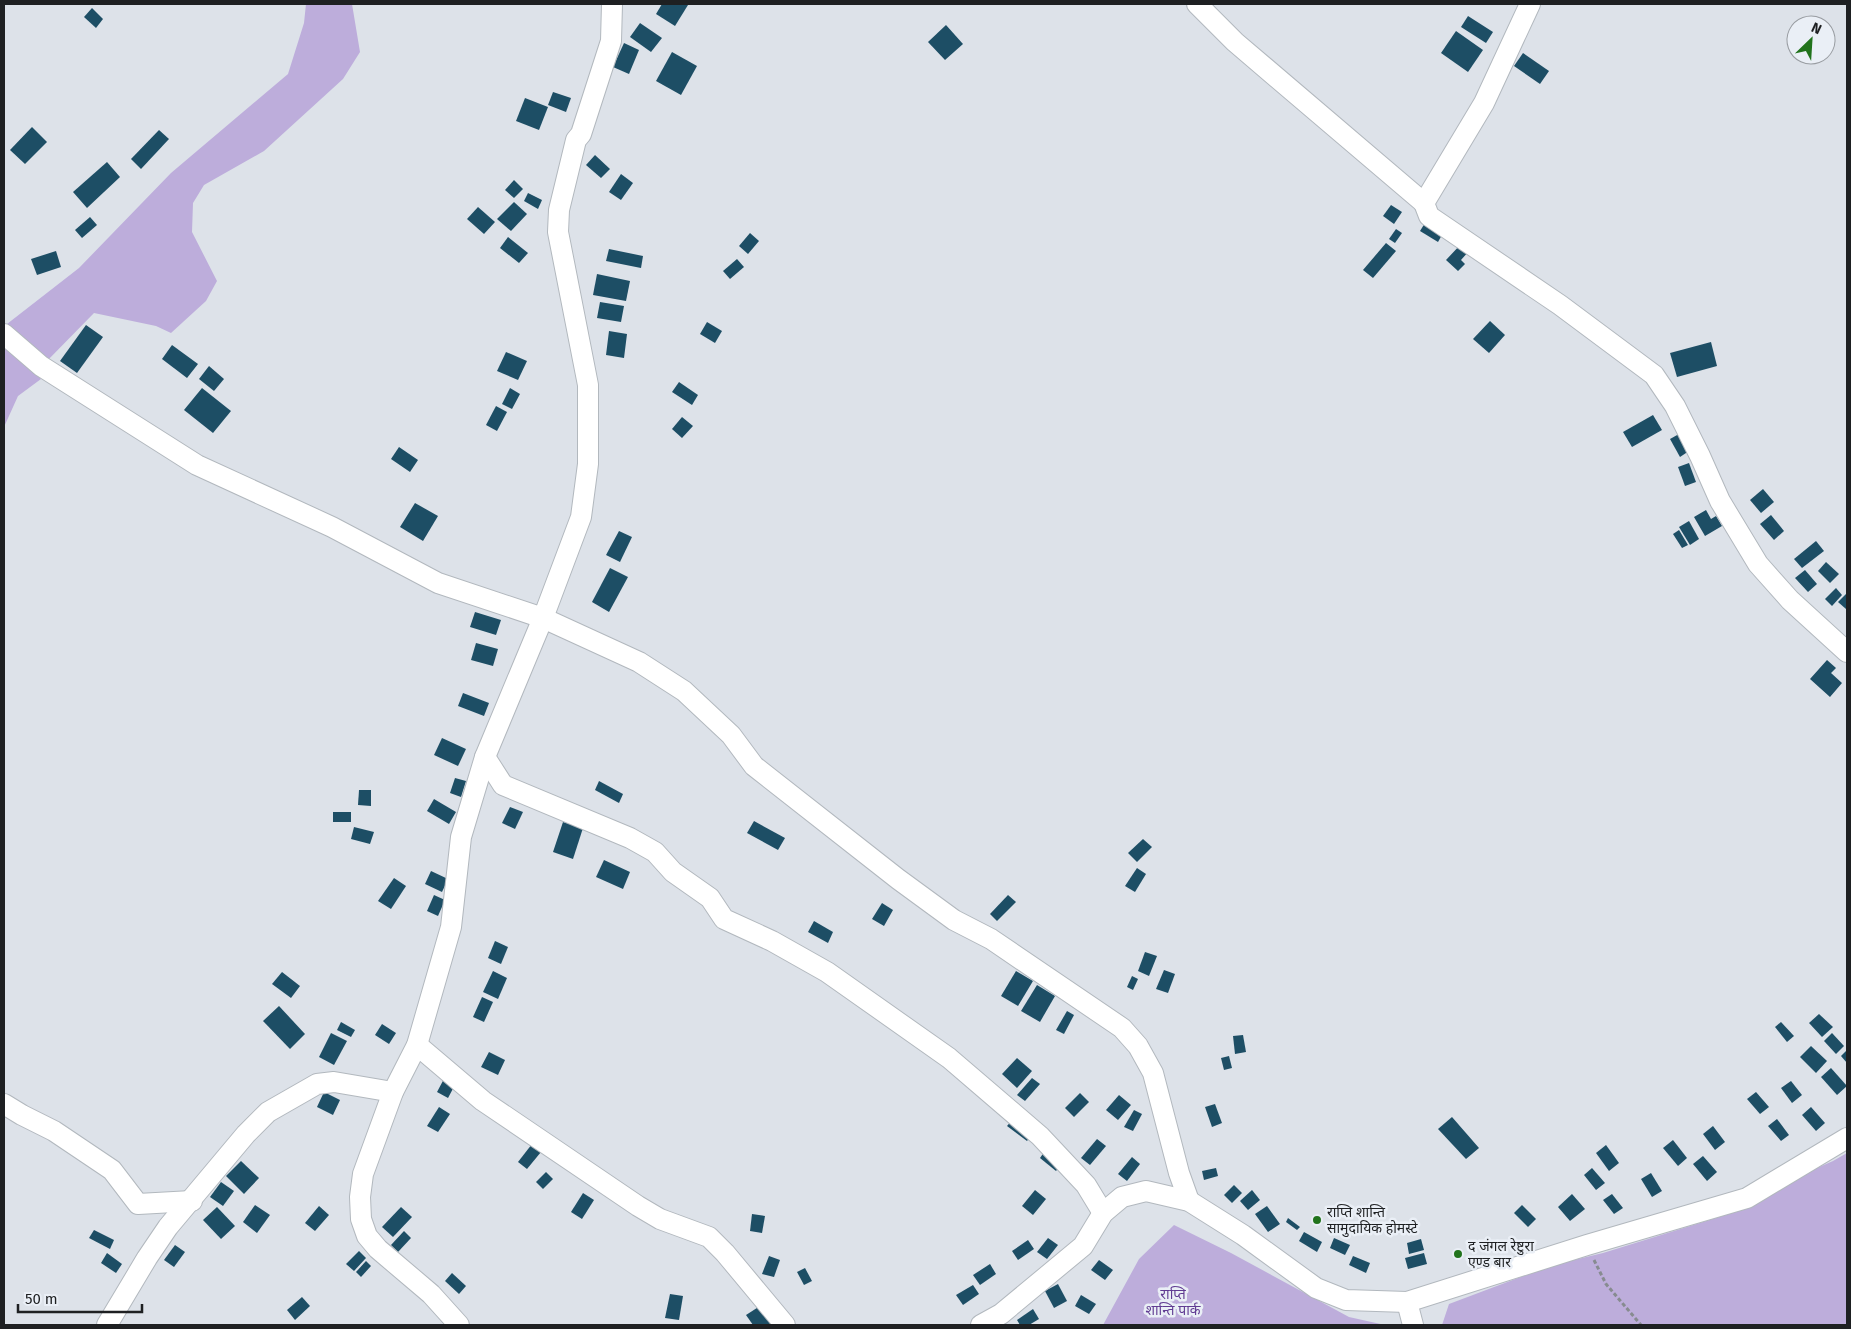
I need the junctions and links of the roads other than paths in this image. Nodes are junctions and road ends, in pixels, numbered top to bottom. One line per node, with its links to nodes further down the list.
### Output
1 (612, 4): 6 (street)
2 (1197, 4): 4 (street)
3 (1530, 4): 4 (street)
4 (1424, 203): 7 (street)
5 (4, 334): 6 (street)
6 (543, 618): 8 (street); 14 (street)
7 (1847, 652)
8 (485, 758): 9 (street); 15 (street)
9 (418, 1045): 10 (street); 19 (street)
10 (393, 1092): 13 (street); 18 (street)
11 (4, 1104): 13 (street)
12 (1847, 1138): 16 (street)
13 (192, 1201): 17 (street)
14 (1189, 1201): 15 (street); 16 (street)
15 (1103, 1213): 20 (street)
16 (1407, 1302): 21 (street)
17 (107, 1325)
18 (459, 1325)
19 (785, 1325)
20 (981, 1325)
21 (1413, 1325)

